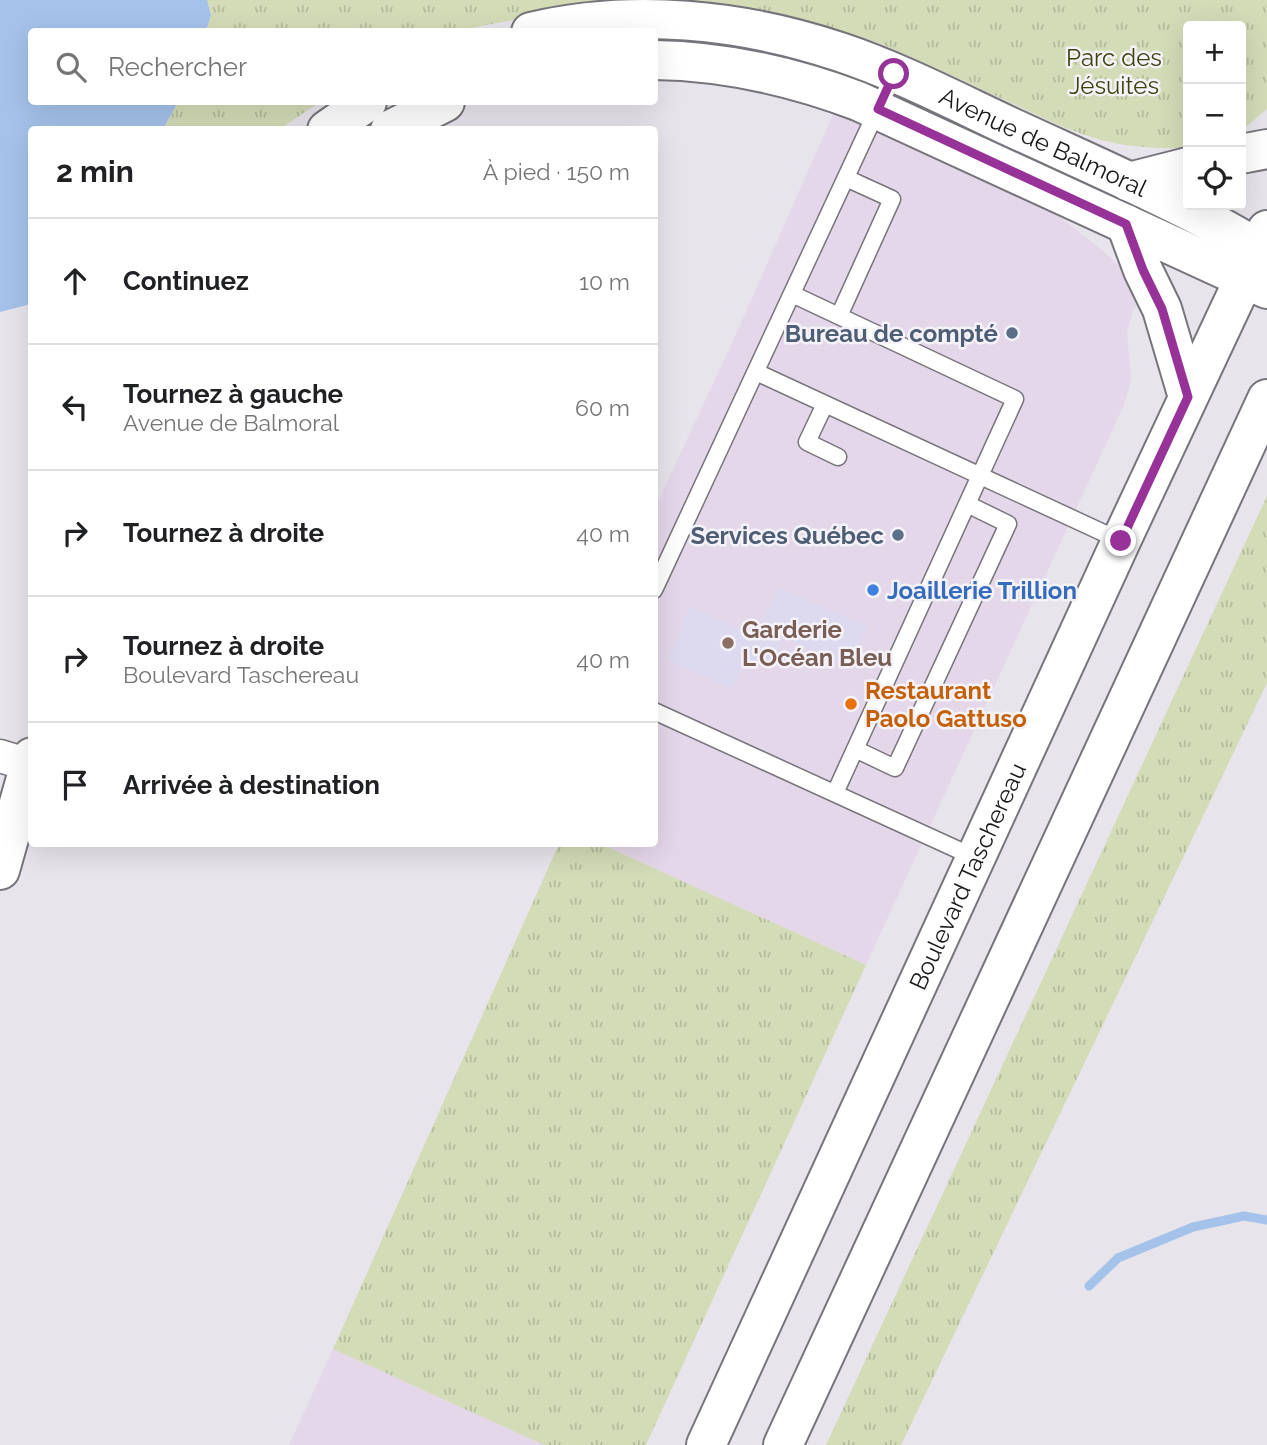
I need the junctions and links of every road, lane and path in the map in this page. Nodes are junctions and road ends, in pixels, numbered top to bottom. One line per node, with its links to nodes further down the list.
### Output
1 (552, 28): 3 (main road, Avenue de Balmoral)
2 (658, 60): 6 (main road, Avenue de Balmoral)
3 (894, 74): 6 (lane); 13 (main road, Avenue de Balmoral)
4 (363, 105): 7 (main road)
5 (440, 105): 8 (main road)
6 (878, 109): 12 (lane); 14 (main road, Avenue de Balmoral)
7 (333, 126)
8 (398, 126)
9 (1267, 149): 10 (main road)
10 (1246, 152)
11 (1183, 168): 13 (main road)
12 (846, 178): 16 (lane); 17 (lane)
13 (1129, 182): 15 (main road, Avenue de Balmoral)
14 (1126, 224): 15 (main road, Avenue de Balmoral); 19 (main road)
15 (1261, 260): 19 (main road, Boulevard Taschereau)
16 (792, 294): 17 (lane); 18 (lane)
17 (839, 316): 23 (lane)
18 (756, 372): 20 (lane); 26 (lane)
19 (1188, 397): 25 (main road, Boulevard Taschereau)
20 (825, 404): 22 (lane); 23 (lane)
21 (1266, 404): 34 (main road)
22 (838, 457)
23 (980, 475): 24 (lane); 25 (lane)
24 (967, 504): 28 (lane); 28 (lane)
25 (1121, 541): 31 (main road, Boulevard Taschereau)
26 (658, 581)
27 (658, 713): 30 (lane)
28 (855, 750): 30 (lane)
29 (20, 760): 32 (main road)
30 (835, 793): 31 (lane)
31 (976, 858): 33 (main road, Boulevard Taschereau)
32 (0, 870)
33 (706, 1445)
34 (783, 1445)

